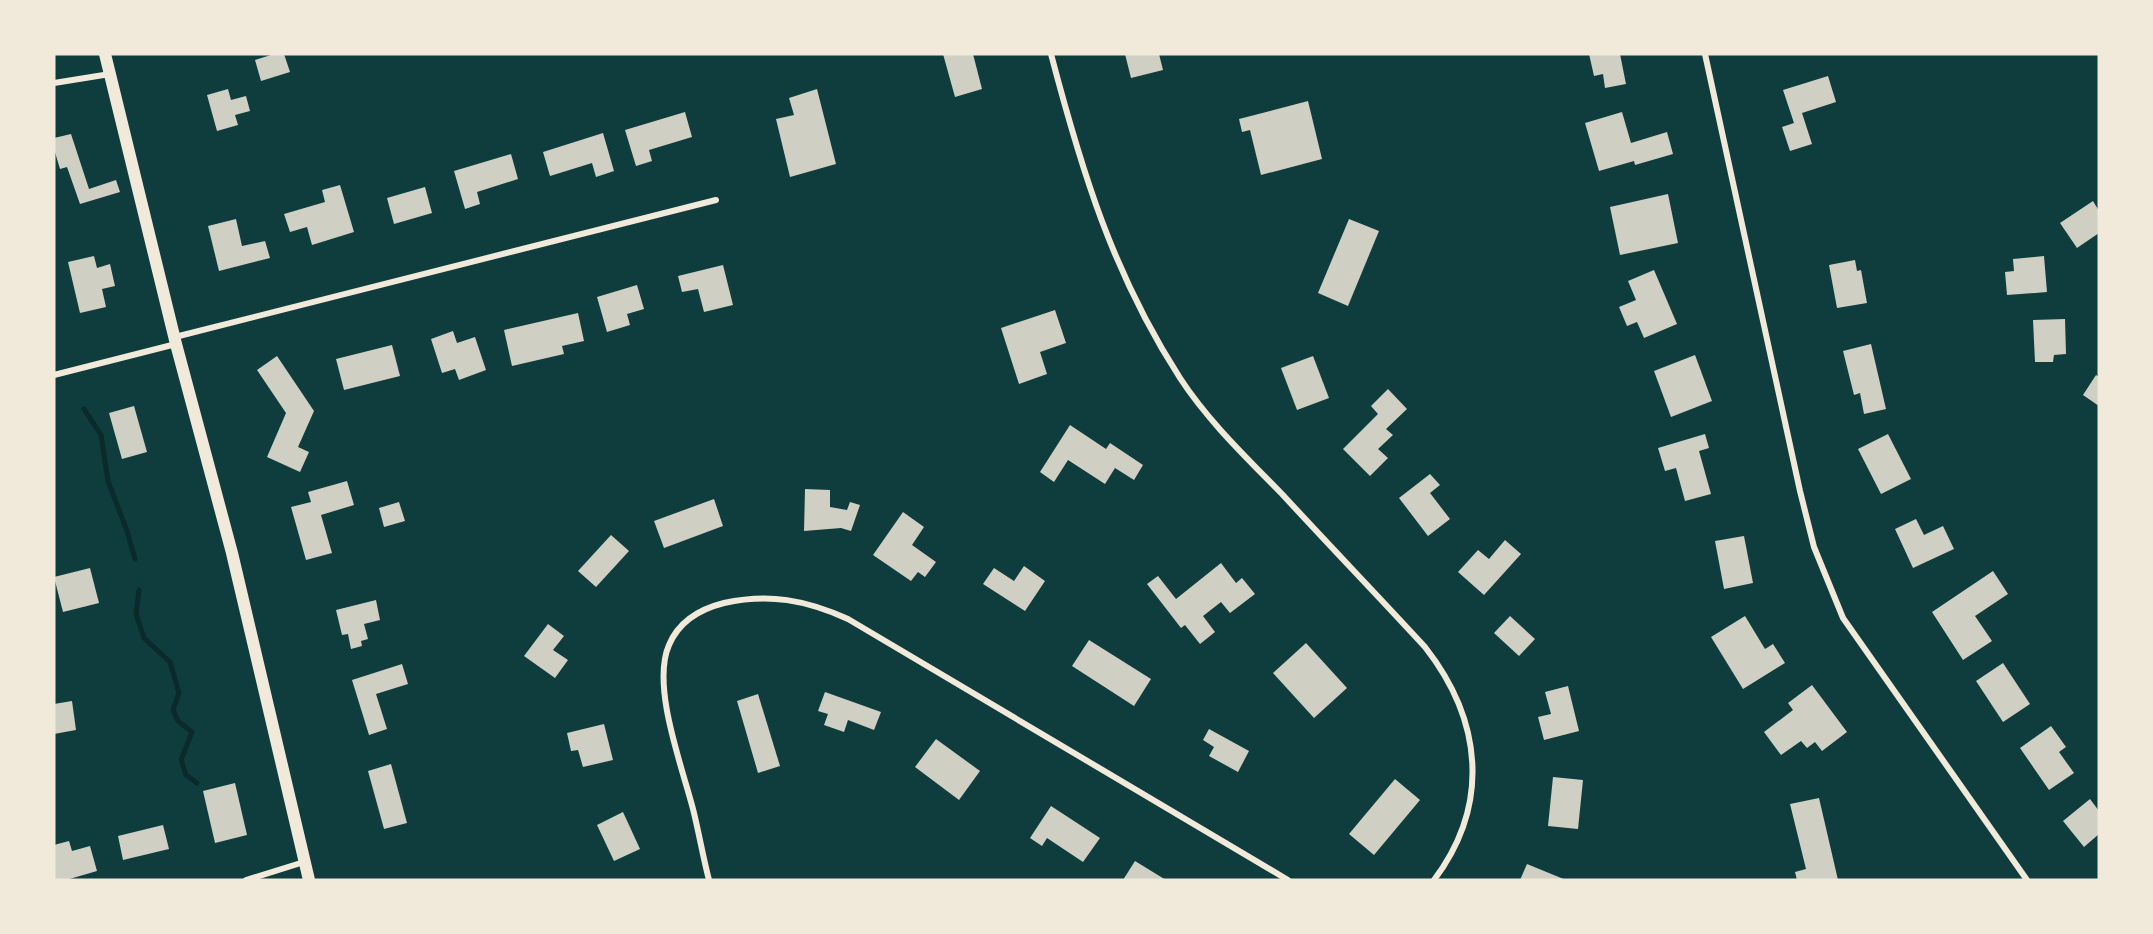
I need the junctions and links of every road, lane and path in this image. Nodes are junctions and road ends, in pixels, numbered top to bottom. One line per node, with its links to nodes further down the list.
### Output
1 (105, 54): 4 (main road)
2 (1051, 54): 14 (street)
3 (1705, 54): 15 (street)
4 (110, 74): 5 (street); 7 (main road)
5 (54, 83)
6 (716, 200): 7 (street)
7 (175, 341): 8 (street); 9 (main road)
8 (54, 375)
9 (304, 862): 10 (street); 11 (main road)
10 (246, 880)
11 (309, 880)
12 (709, 880): 13 (street)
13 (1288, 880)
14 (1434, 880)
15 (2027, 880)

